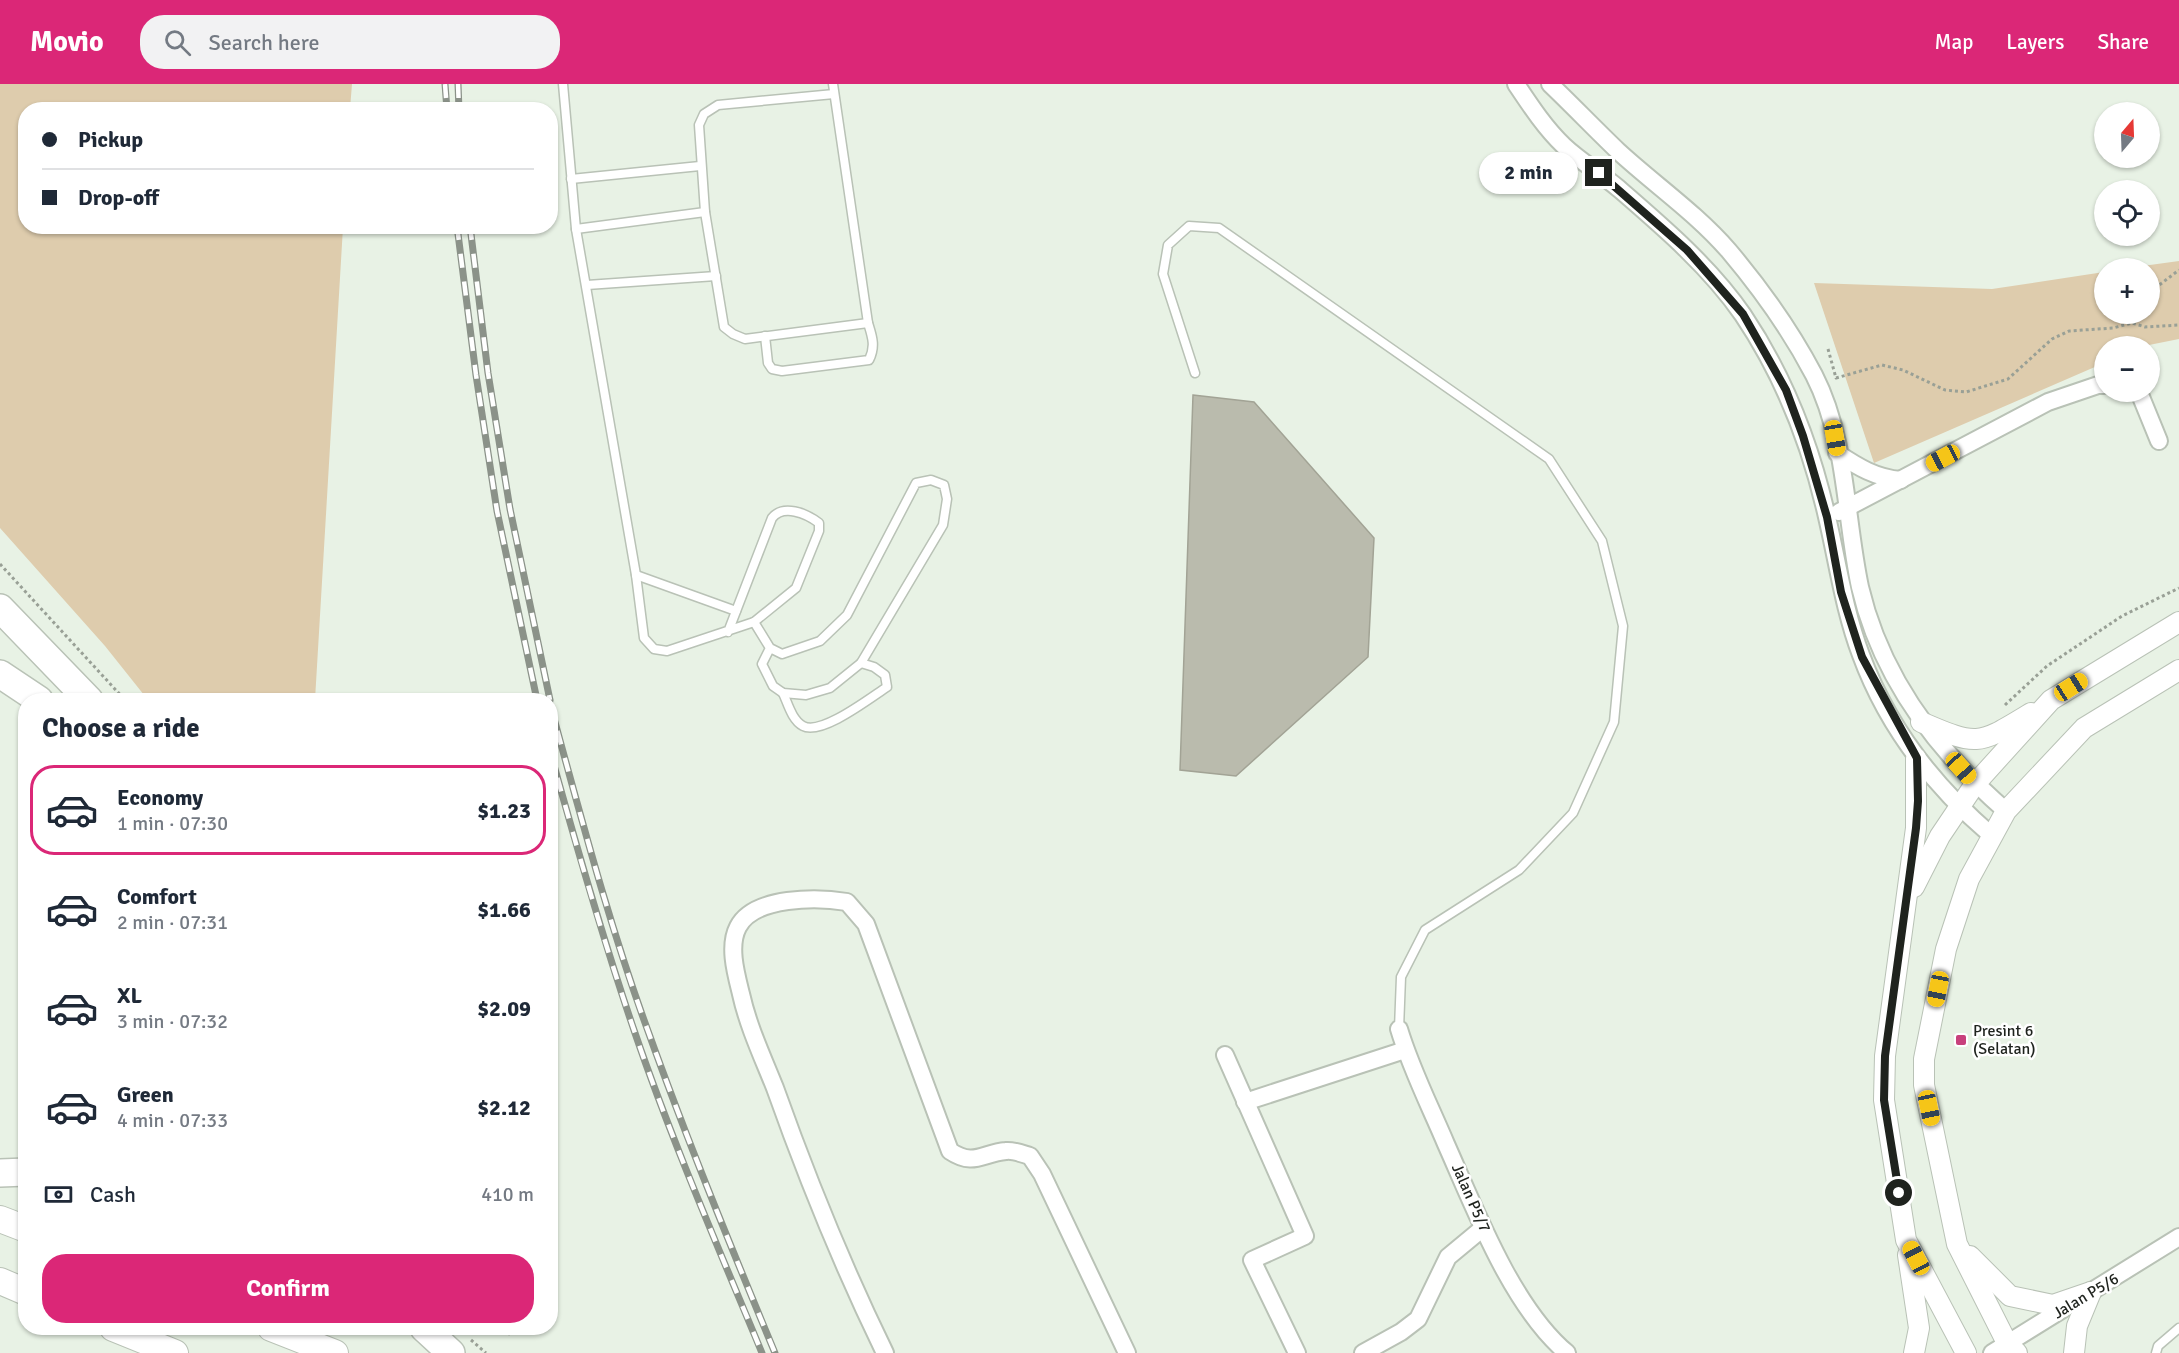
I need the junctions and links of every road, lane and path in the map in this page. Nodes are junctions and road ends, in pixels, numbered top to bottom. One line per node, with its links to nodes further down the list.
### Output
1 (564, 84): 7 (lane)
2 (834, 84): 5 (lane)
3 (1516, 84): 27 (street)
4 (1550, 84): 24 (street)
5 (834, 94): 6 (lane); 14 (lane)
6 (700, 166): 7 (lane); 8 (lane)
7 (571, 179): 9 (lane)
8 (705, 212): 9 (lane); 11 (lane)
9 (576, 229): 13 (lane)
10 (2179, 270): 12 (path)
11 (716, 276): 13 (lane); 18 (lane)
12 (2160, 284)
13 (587, 285): 29 (lane)
14 (868, 323): 18 (lane); 18 (lane)
15 (2128, 324): 19 (path)
16 (2135, 324): 17 (path)
17 (2179, 325)
18 (765, 336)
19 (1828, 349)
20 (1195, 373): 53 (lane)
21 (2094, 386): 25 (street)
22 (2143, 402): 23 (street)
23 (2159, 441)
24 (1838, 453): 25 (street); 26 (street)
25 (1901, 480): 26 (street)
26 (1848, 509): 27 (street); 46 (street)
27 (1827, 517): 47 (street)
28 (0, 564): 42 (path)
29 (636, 575): 32 (lane); 35 (lane)
30 (2179, 588): 45 (path)
31 (0, 608): 41 (highway)
32 (736, 611): 33 (lane); 35 (lane)
33 (754, 622): 35 (lane); 36 (lane)
34 (2179, 622): 44 (street)
35 (728, 633)
36 (770, 648): 37 (lane); 43 (lane)
37 (861, 663): 43 (lane); 43 (lane)
38 (2179, 670): 50 (street)
39 (0, 674): 40 (highway)
40 (28, 693)
41 (83, 693)
42 (119, 693)
43 (783, 693)
44 (2051, 700): 46 (street); 48 (street)
45 (2005, 705)
46 (1921, 722): 48 (street)
47 (1917, 758): 49 (street); 52 (street)
48 (1975, 784): 49 (street); 50 (street)
49 (1959, 808): 51 (street); 52 (street)
50 (2006, 811): 51 (street)
51 (1991, 836): 64 (street)
52 (1907, 900): 63 (street)
53 (1398, 1029): 54 (street, Jalan P5/7)
54 (1405, 1050): 56 (street); 61 (street, Jalan P5/7)
55 (1225, 1055): 56 (street)
56 (1245, 1102): 78 (street)
57 (18, 1172): 58 (highway)
58 (0, 1173)
59 (0, 1219): 60 (main road)
60 (18, 1226)
61 (1483, 1228): 79 (street); 80 (street, Jalan P5/7)
62 (2179, 1238): 67 (street, Jalan P5/6)
63 (1906, 1240): 81 (street); 82 (street)
64 (1957, 1244): 67 (street); 72 (street)
65 (0, 1281): 66 (main road)
66 (18, 1289)
67 (2091, 1292): 72 (street, Jalan P5/6); 83 (street)
68 (2179, 1328): 84 (lane)
69 (130, 1335): 73 (main road)
70 (289, 1335): 74 (main road)
71 (432, 1335): 75 (highway)
72 (2005, 1350)
73 (175, 1353)
74 (335, 1353)
75 (451, 1353)
76 (885, 1353): 77 (street)
77 (1127, 1353)
78 (1297, 1353)
79 (1362, 1353)
80 (1567, 1353)
81 (1914, 1353)
82 (1966, 1353)
83 (2074, 1353)
84 (2156, 1353)

